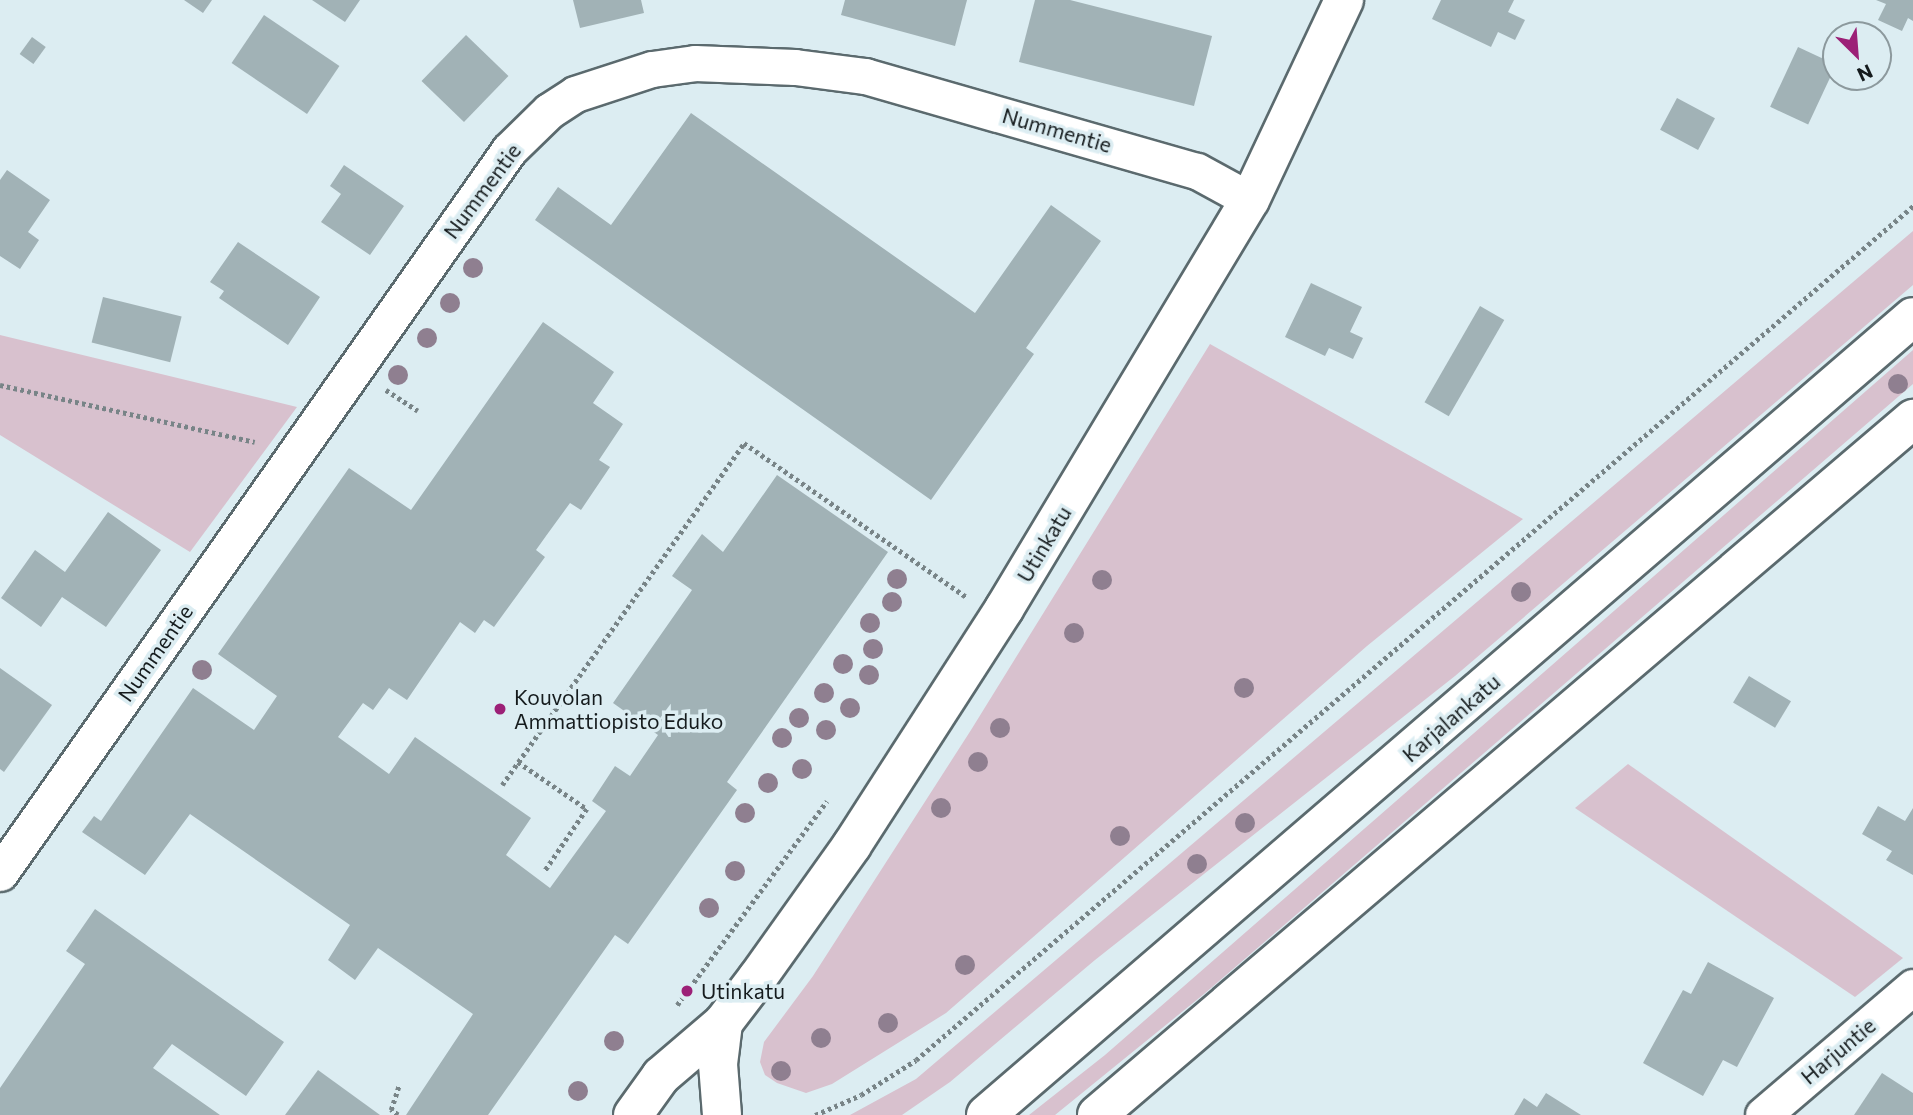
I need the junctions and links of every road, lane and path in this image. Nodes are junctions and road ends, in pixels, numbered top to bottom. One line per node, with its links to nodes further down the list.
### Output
1 (1344, 0): 2 (main road, Utinkatu)
2 (1250, 200): 7 (street, Nummentie); 18 (main road, Utinkatu)
3 (1913, 206): 23 (path)
4 (1913, 317): 24 (main road, Karjalankatu)
5 (0, 385): 7 (path)
6 (1913, 419): 25 (main road)
7 (296, 452): 15 (street, Nummentie)
8 (973, 587): 9 (path)
9 (966, 597): 10 (path); 11 (path)
10 (959, 608)
11 (518, 762): 12 (path); 14 (path)
12 (502, 785)
13 (832, 795): 17 (path)
14 (545, 871)
15 (0, 873)
16 (1913, 987): 26 (street, Harjuntie)
17 (673, 1010)
18 (723, 1023): 21 (main road, Utinkatu); 22 (main road)
19 (399, 1086): 20 (path)
20 (398, 1115)
21 (634, 1115)
22 (722, 1115)
23 (815, 1115)
24 (986, 1115)
25 (1097, 1115)
26 (1763, 1115)

